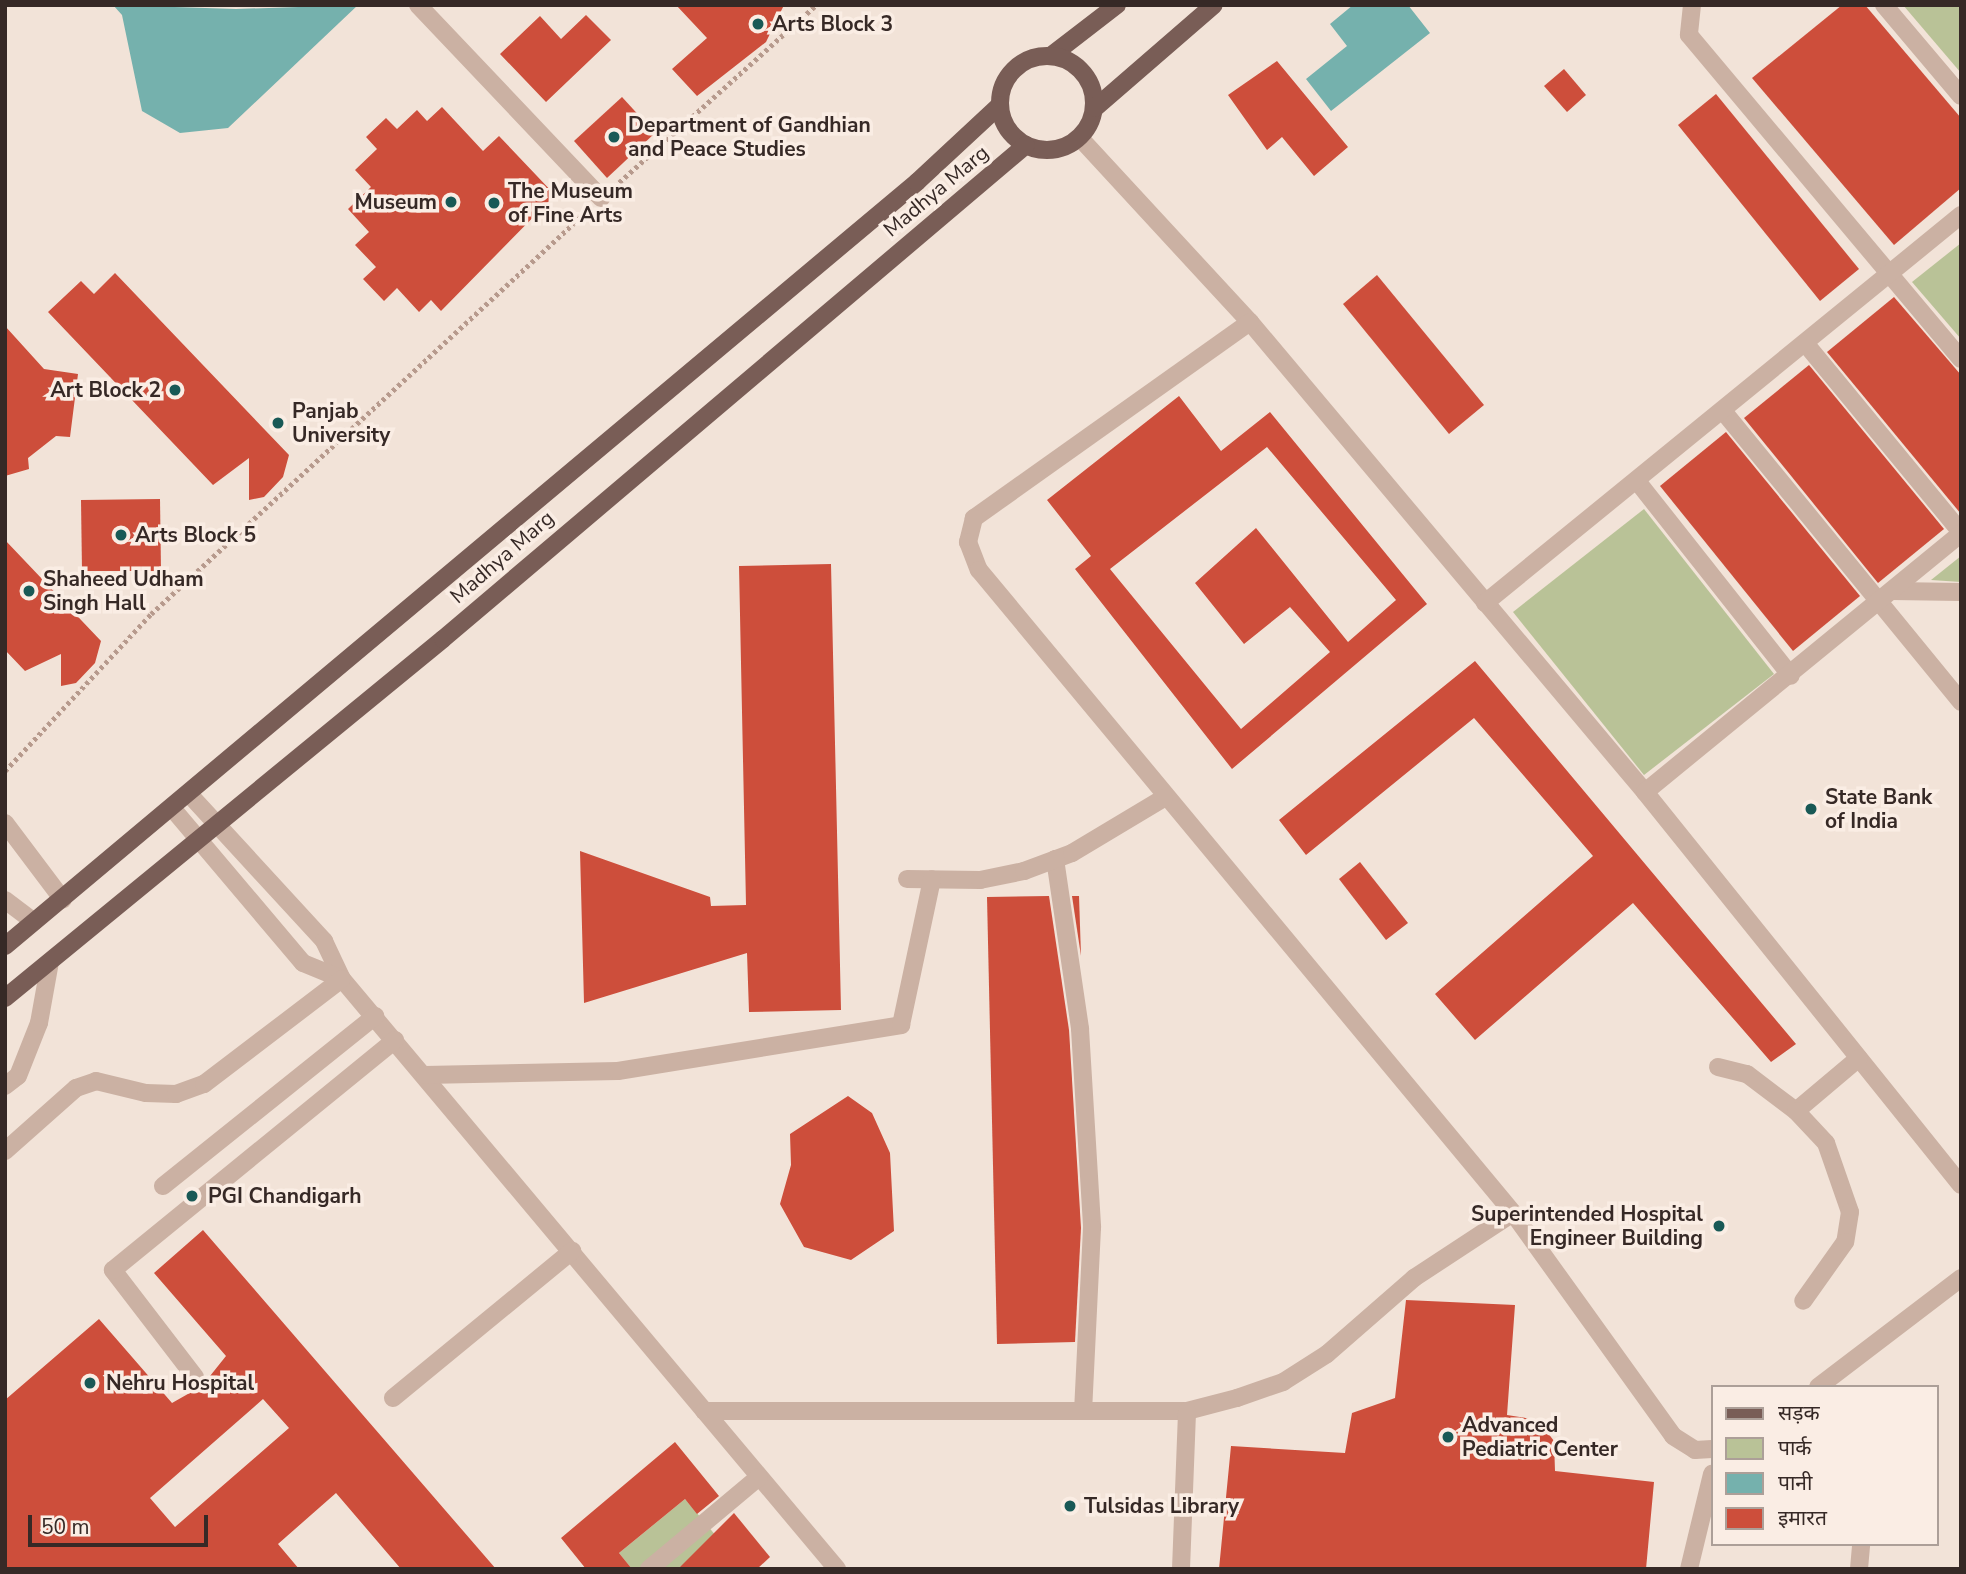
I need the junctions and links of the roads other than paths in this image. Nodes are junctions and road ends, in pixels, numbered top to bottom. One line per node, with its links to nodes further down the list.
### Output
1 (418, 5): 12 (street)
2 (1117, 5): 6 (main road)
3 (1214, 5): 9 (main road)
4 (1692, 5): 14 (street)
5 (1884, 5): 7 (street)
6 (1052, 55): 8 (main road); 9 (main road)
7 (1961, 96)
8 (1000, 105): 11 (main road); 27 (main road, Madhya Marg)
9 (1095, 108): 10 (main road)
10 (1080, 138): 11 (main road); 15 (street)
11 (1026, 145): 31 (main road, Madhya Marg)
12 (601, 198)
13 (1961, 215): 14 (street)
14 (1888, 275): 16 (street); 17 (street)
15 (1250, 322): 23 (street); 28 (street)
16 (1805, 343): 18 (street); 20 (street)
17 (1961, 359)
18 (1723, 411): 19 (street); 22 (street)
19 (1637, 481): 23 (street); 24 (street)
20 (1961, 532): 22 (street)
21 (1961, 592): 22 (street)
22 (1885, 597): 24 (street); 25 (street)
23 (1485, 603): 26 (street)
24 (1791, 676): 26 (street)
25 (1961, 702)
26 (1645, 792): 45 (street)
27 (189, 794): 29 (main road, Madhya Marg); 31 (street)
28 (1164, 797): 33 (street); 53 (street)
29 (172, 808): 32 (street); 37 (main road, Madhya Marg)
30 (5, 823): 37 (street)
31 (216, 825): 32 (main road, Madhya Marg); 41 (street)
32 (198, 841): 40 (main road, Madhya Marg); 41 (street)
33 (1055, 859): 35 (street); 62 (street)
34 (907, 879): 35 (street)
35 (932, 879): 47 (street)
36 (5, 900): 38 (street)
37 (62, 900): 38 (main road, Madhya Marg)
38 (34, 922): 39 (main road, Madhya Marg)
39 (5, 946)
40 (50, 962): 42 (main road, Madhya Marg); 48 (street)
41 (342, 979): 43 (street); 50 (street)
42 (5, 999)
43 (375, 1016): 44 (street); 52 (street)
44 (395, 1040): 47 (street); 57 (street)
45 (1859, 1058): 49 (street); 51 (street)
46 (1718, 1067): 49 (street)
47 (425, 1075): 54 (street)
48 (5, 1086)
49 (1796, 1111): 56 (street)
50 (5, 1151)
51 (1961, 1185)
52 (163, 1186)
53 (1513, 1213): 60 (street); 63 (street)
54 (572, 1251): 59 (street); 61 (street)
55 (1961, 1278): 58 (street)
56 (1803, 1301)
57 (195, 1377)
58 (1830, 1383)
59 (393, 1398)
60 (1187, 1410): 62 (street); 69 (street)
61 (704, 1411): 62 (street); 64 (street)
62 (1083, 1411)
63 (1710, 1449)
64 (760, 1476): 67 (street); 68 (street)
65 (1710, 1482): 70 (street)
66 (1861, 1546): 71 (street)
67 (649, 1569)
68 (836, 1569)
69 (1181, 1569)
70 (1689, 1569)
71 (1858, 1569)

